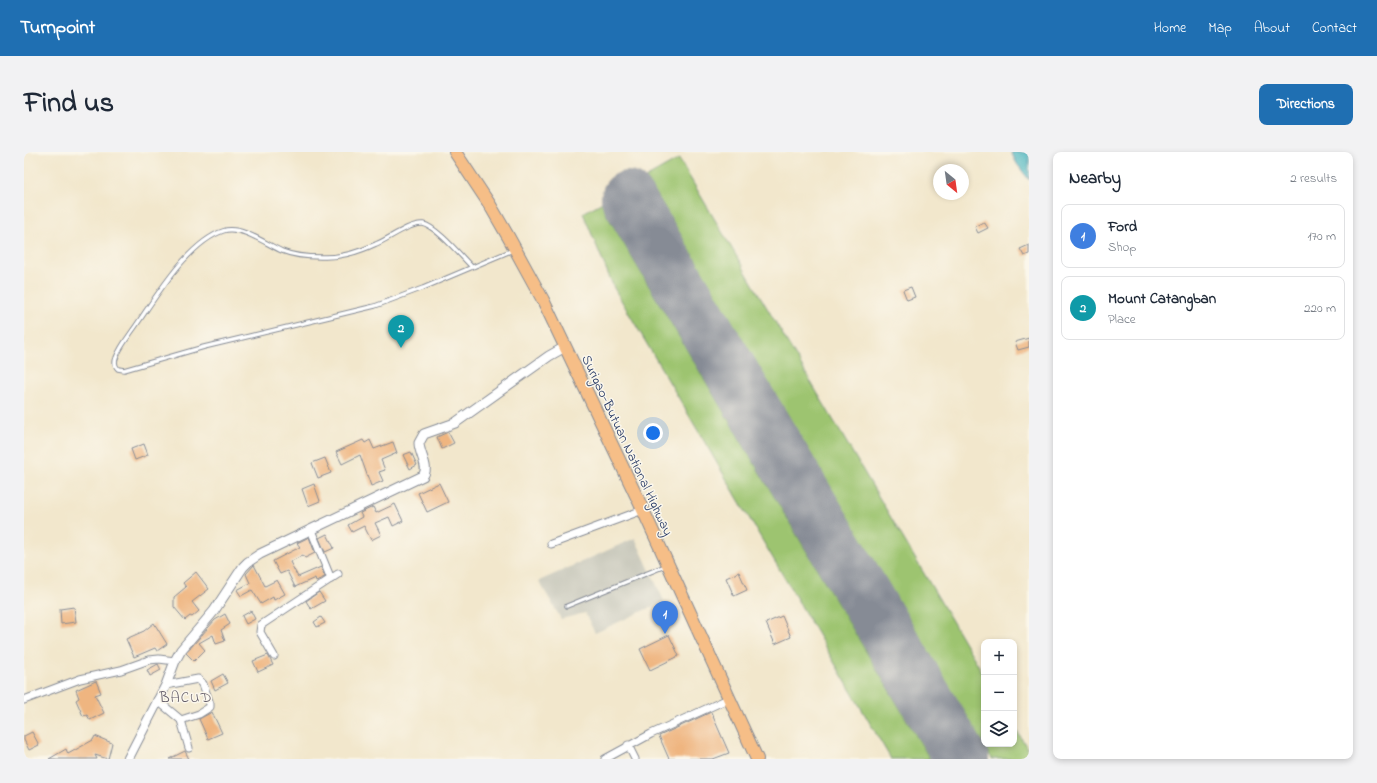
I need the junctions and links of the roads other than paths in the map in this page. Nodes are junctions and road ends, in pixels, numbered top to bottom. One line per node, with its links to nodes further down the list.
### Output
1 (455, 152): 2 (highway, Surigao-Butuan National Highway)
2 (516, 249): 3 (lane); 4 (highway, Surigao-Butuan National Highway)
3 (472, 267): 3 (lane)
4 (565, 346): 5 (highway, Surigao-Butuan National Highway); 6 (street)
5 (643, 510): 7 (street); 8 (highway, Surigao-Butuan National Highway)
6 (311, 530): 10 (street); 13 (street)
7 (551, 544)
8 (668, 565): 11 (lane); 15 (highway, Surigao-Butuan National Highway)
9 (338, 574): 10 (street)
10 (331, 579): 12 (street)
11 (567, 606)
12 (274, 656)
13 (175, 661): 14 (street); 16 (street)
14 (166, 685): 17 (street); 18 (street)
15 (730, 698): 19 (street); 24 (highway, Surigao-Butuan National Highway)
16 (24, 700)
17 (157, 700): 18 (street); 21 (street)
18 (181, 720): 20 (street)
19 (628, 745): 22 (street); 23 (street)
20 (189, 748)
21 (128, 759)
22 (605, 759)
23 (635, 759)
24 (757, 759)

